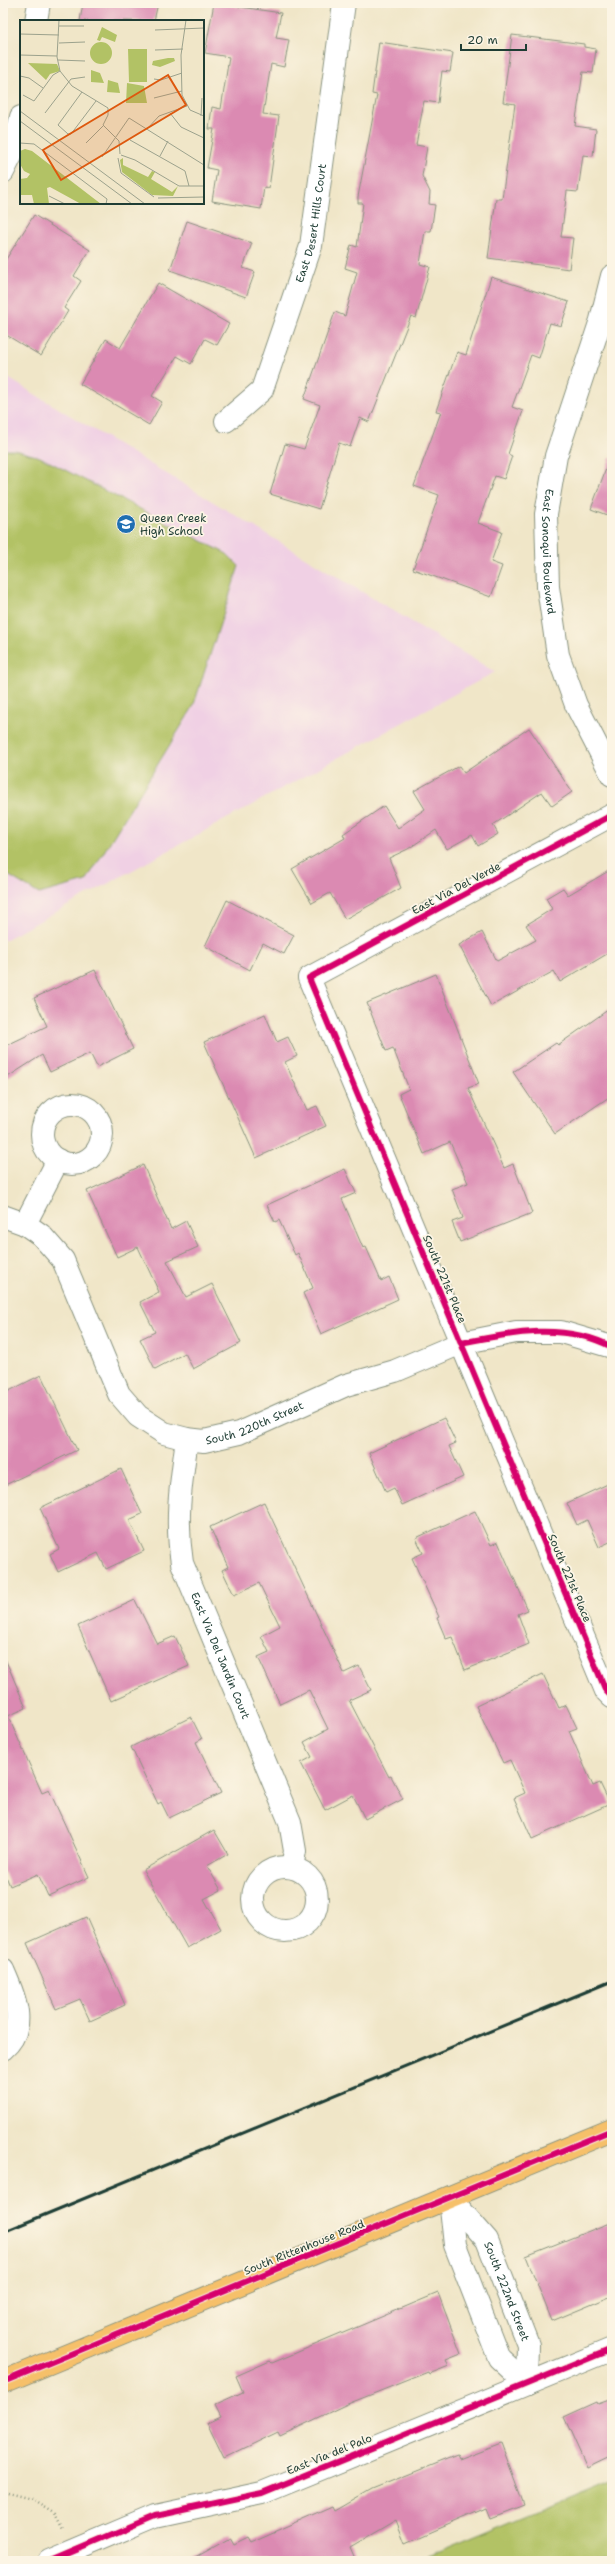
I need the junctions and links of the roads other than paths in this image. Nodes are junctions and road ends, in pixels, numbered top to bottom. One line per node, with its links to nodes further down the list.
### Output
1 (39, 3): 3 (street)
2 (344, 3): 8 (street, East Desert Hills Court)
3 (36, 20)
4 (20, 121): 5 (street)
5 (3, 172)
6 (612, 276): 7 (street, East Sonoqui Boulevard)
7 (606, 321): 9 (street, East Sonoqui Boulevard)
8 (226, 421)
9 (612, 775)
10 (612, 815): 11 (street, East Via Del Verde)
11 (309, 978): 15 (street, South 221st Place)
12 (58, 1160): 14 (street)
13 (3, 1216): 14 (street, South 220th Street)
14 (25, 1224): 17 (street, South 220th Street)
15 (461, 1343): 16 (street, South 220th Street); 17 (street, South 220th Street); 18 (street, South 221st Place)
16 (612, 1347)
17 (187, 1439): 19 (street, East Via Del Jardin Court)
18 (612, 1697)
19 (292, 1867)
20 (3, 1970): 21 (street)
21 (3, 2049)
22 (612, 2130): 23 (main road, South Rittenhouse Road)
23 (450, 2198): 25 (main road, South Rittenhouse Road); 26 (street); 26 (street, South 222nd Street)
24 (612, 2349): 26 (street, East Via del Palo)
25 (3, 2382)
26 (527, 2384): 27 (street, East Via del Palo)
27 (49, 2561)

